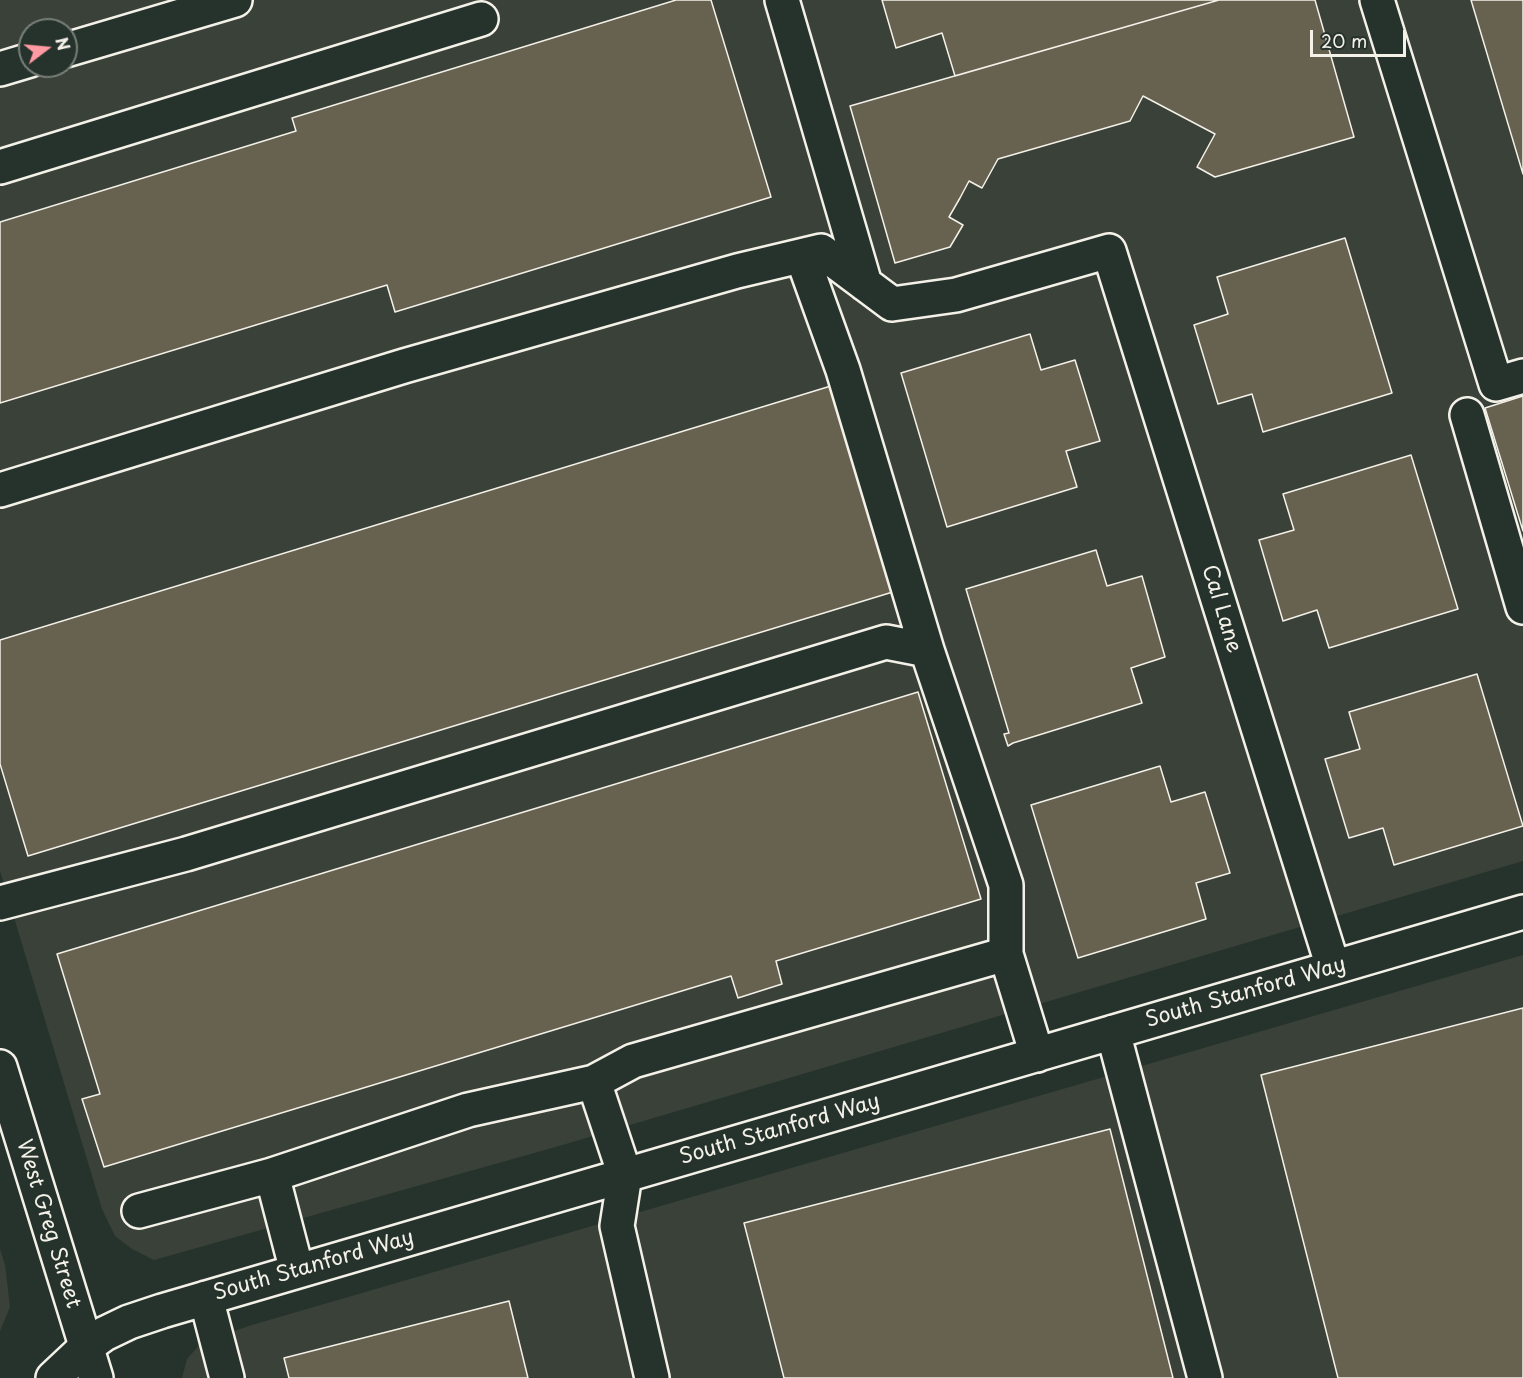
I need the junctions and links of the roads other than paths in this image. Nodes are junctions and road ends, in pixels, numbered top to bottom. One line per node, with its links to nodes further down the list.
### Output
1 (235, 0): 5 (street)
2 (782, 0): 10 (street)
3 (1377, 0): 11 (street)
4 (481, 19): 8 (street)
5 (78, 46)
6 (18, 64): 7 (street)
7 (0, 69)
8 (0, 167)
9 (802, 255): 10 (street); 13 (street); 15 (street)
10 (865, 284): 19 (street, Cal Lane)
11 (1523, 376)
12 (1467, 415): 14 (street)
13 (0, 490)
14 (1523, 607)
15 (927, 650): 16 (street); 18 (street)
16 (0, 903)
17 (1523, 912): 19 (street, South Stanford Way)
18 (1006, 954): 21 (street); 23 (street)
19 (1333, 968): 20 (street, South Stanford Way)
20 (1113, 1032): 21 (street, South Stanford Way); 34 (street)
21 (1036, 1054): 25 (street, South Stanford Way)
22 (0, 1067): 29 (street, West Greg Street)
23 (594, 1082): 24 (street); 25 (street)
24 (272, 1175): 26 (street); 27 (street)
25 (625, 1175): 27 (street, South Stanford Way); 33 (street)
26 (139, 1211)
27 (297, 1271): 28 (street, South Stanford Way)
28 (206, 1298): 29 (street, South Stanford Way); 32 (street)
29 (86, 1347): 30 (street, South Stanford Way); 31 (street, West Greg Street)
30 (53, 1378)
31 (96, 1378)
32 (228, 1378)
33 (651, 1378)
34 (1205, 1378)

